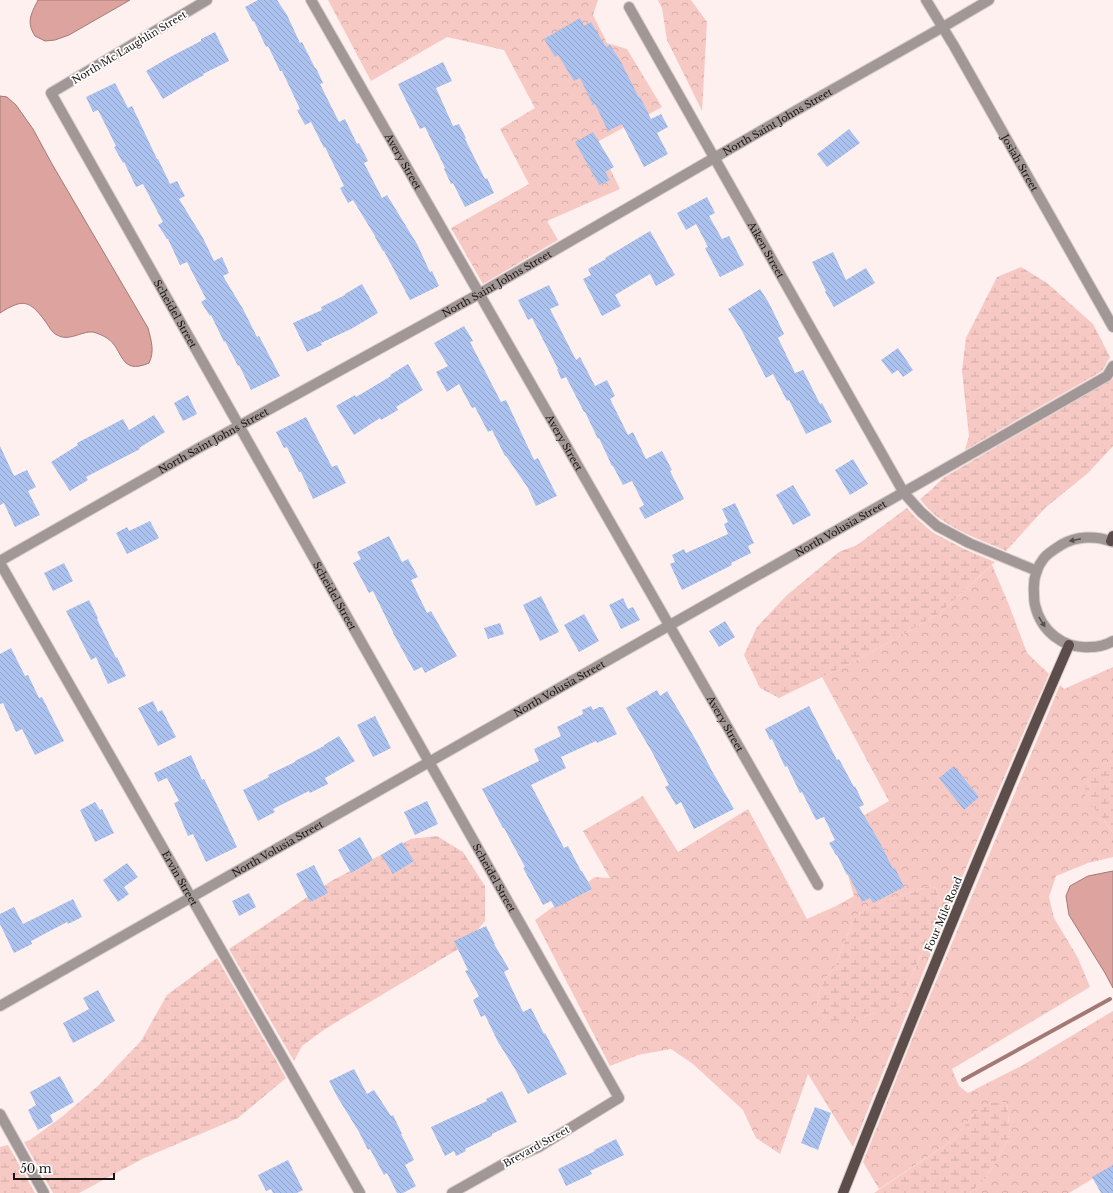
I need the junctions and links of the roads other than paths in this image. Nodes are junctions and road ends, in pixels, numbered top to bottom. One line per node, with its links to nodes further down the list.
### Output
1 (206, 0): 7 (street, North Mc Laughlin Street)
2 (311, 0): 9 (street, Avery Street)
3 (926, 0): 6 (street, Josiah Street)
4 (990, 0): 6 (street, North Saint Johns Street)
5 (629, 7): 8 (street, Aiken Street)
6 (943, 27): 8 (street, North Saint Johns Street); 10 (street, Josiah Street)
7 (51, 93): 12 (street, Scheidel Street)
8 (714, 158): 9 (street, North Saint Johns Street); 13 (street, Aiken Street)
9 (479, 294): 12 (street, North Saint Johns Street); 17 (street, Avery Street)
10 (1113, 327)
11 (1113, 366): 13 (street, North Volusia Street)
12 (239, 426): 15 (street, North Saint Johns Street); 20 (street, Scheidel Street)
13 (904, 493): 16 (street, Aiken Street); 17 (street, North Volusia Street)
14 (1112, 540): 16 (street, one-way to 16)
15 (0, 562): 22 (street, Ervin Street)
16 (1037, 571): 19 (street, one-way to 19)
17 (669, 626): 20 (street, North Volusia Street); 21 (street, Avery Street)
18 (1113, 641): 19 (street)
19 (1069, 645): 29 (main road, Four Mile Road)
20 (429, 762): 22 (street, North Volusia Street); 24 (street, Scheidel Street)
21 (818, 885)
22 (192, 898): 23 (street, North Volusia Street); 27 (street, Ervin Street)
23 (0, 1006)
24 (619, 1098): 28 (street, Brevard Street)
25 (0, 1114): 26 (street)
26 (44, 1193)
27 (360, 1193)
28 (452, 1193)
29 (843, 1193)

